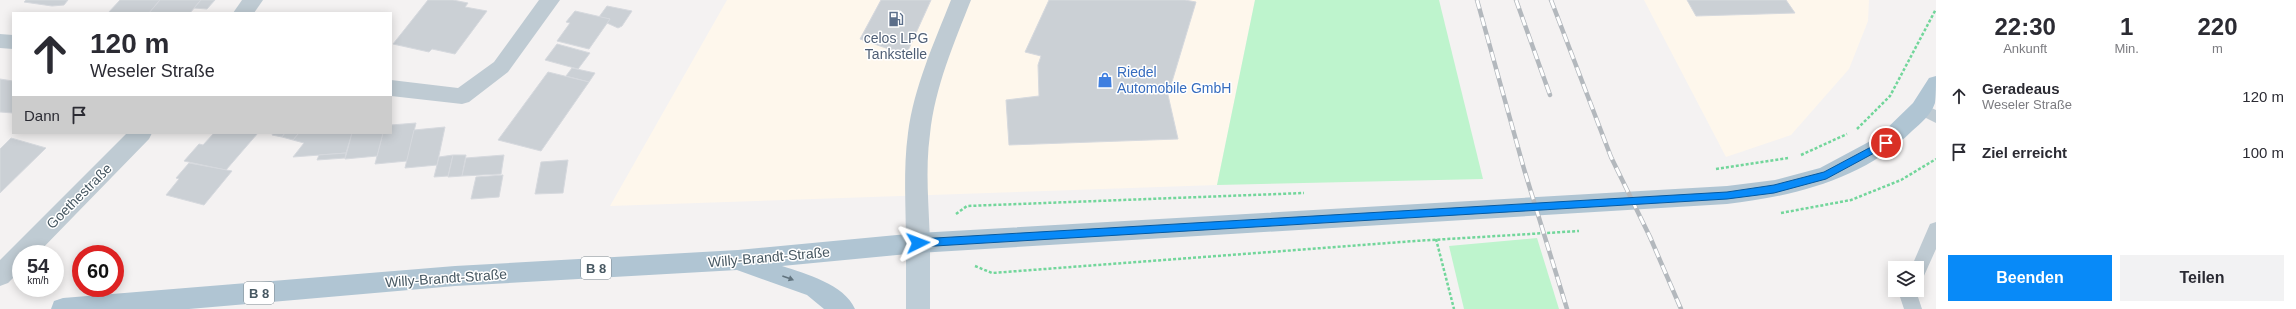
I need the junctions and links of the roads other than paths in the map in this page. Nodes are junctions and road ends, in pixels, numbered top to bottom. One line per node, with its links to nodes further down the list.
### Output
1 (253, 0): 4 (street)
2 (550, 0): 8 (street)
3 (961, 0): 12 (street)
4 (244, 12)
5 (0, 40): 6 (street)
6 (12, 42)
7 (1936, 84): 9 (main road, B 8)
8 (392, 88)
9 (1929, 113): 12 (main road, Willy-Brandt-Straße / B 8)
10 (140, 134): 15 (street, Goethestraße)
11 (1936, 229): 14 (lane)
12 (918, 243): 13 (main road, Willy-Brandt-Straße / B 8); 19 (main road)
13 (738, 260): 17 (main road, Willy-Brandt-Straße / B 8); 18 (main road, one-way to 18)
14 (1922, 261)
15 (0, 276)
16 (1909, 297): 20 (lane)
17 (63, 309)
18 (843, 309)
19 (918, 309)
20 (1913, 309)

